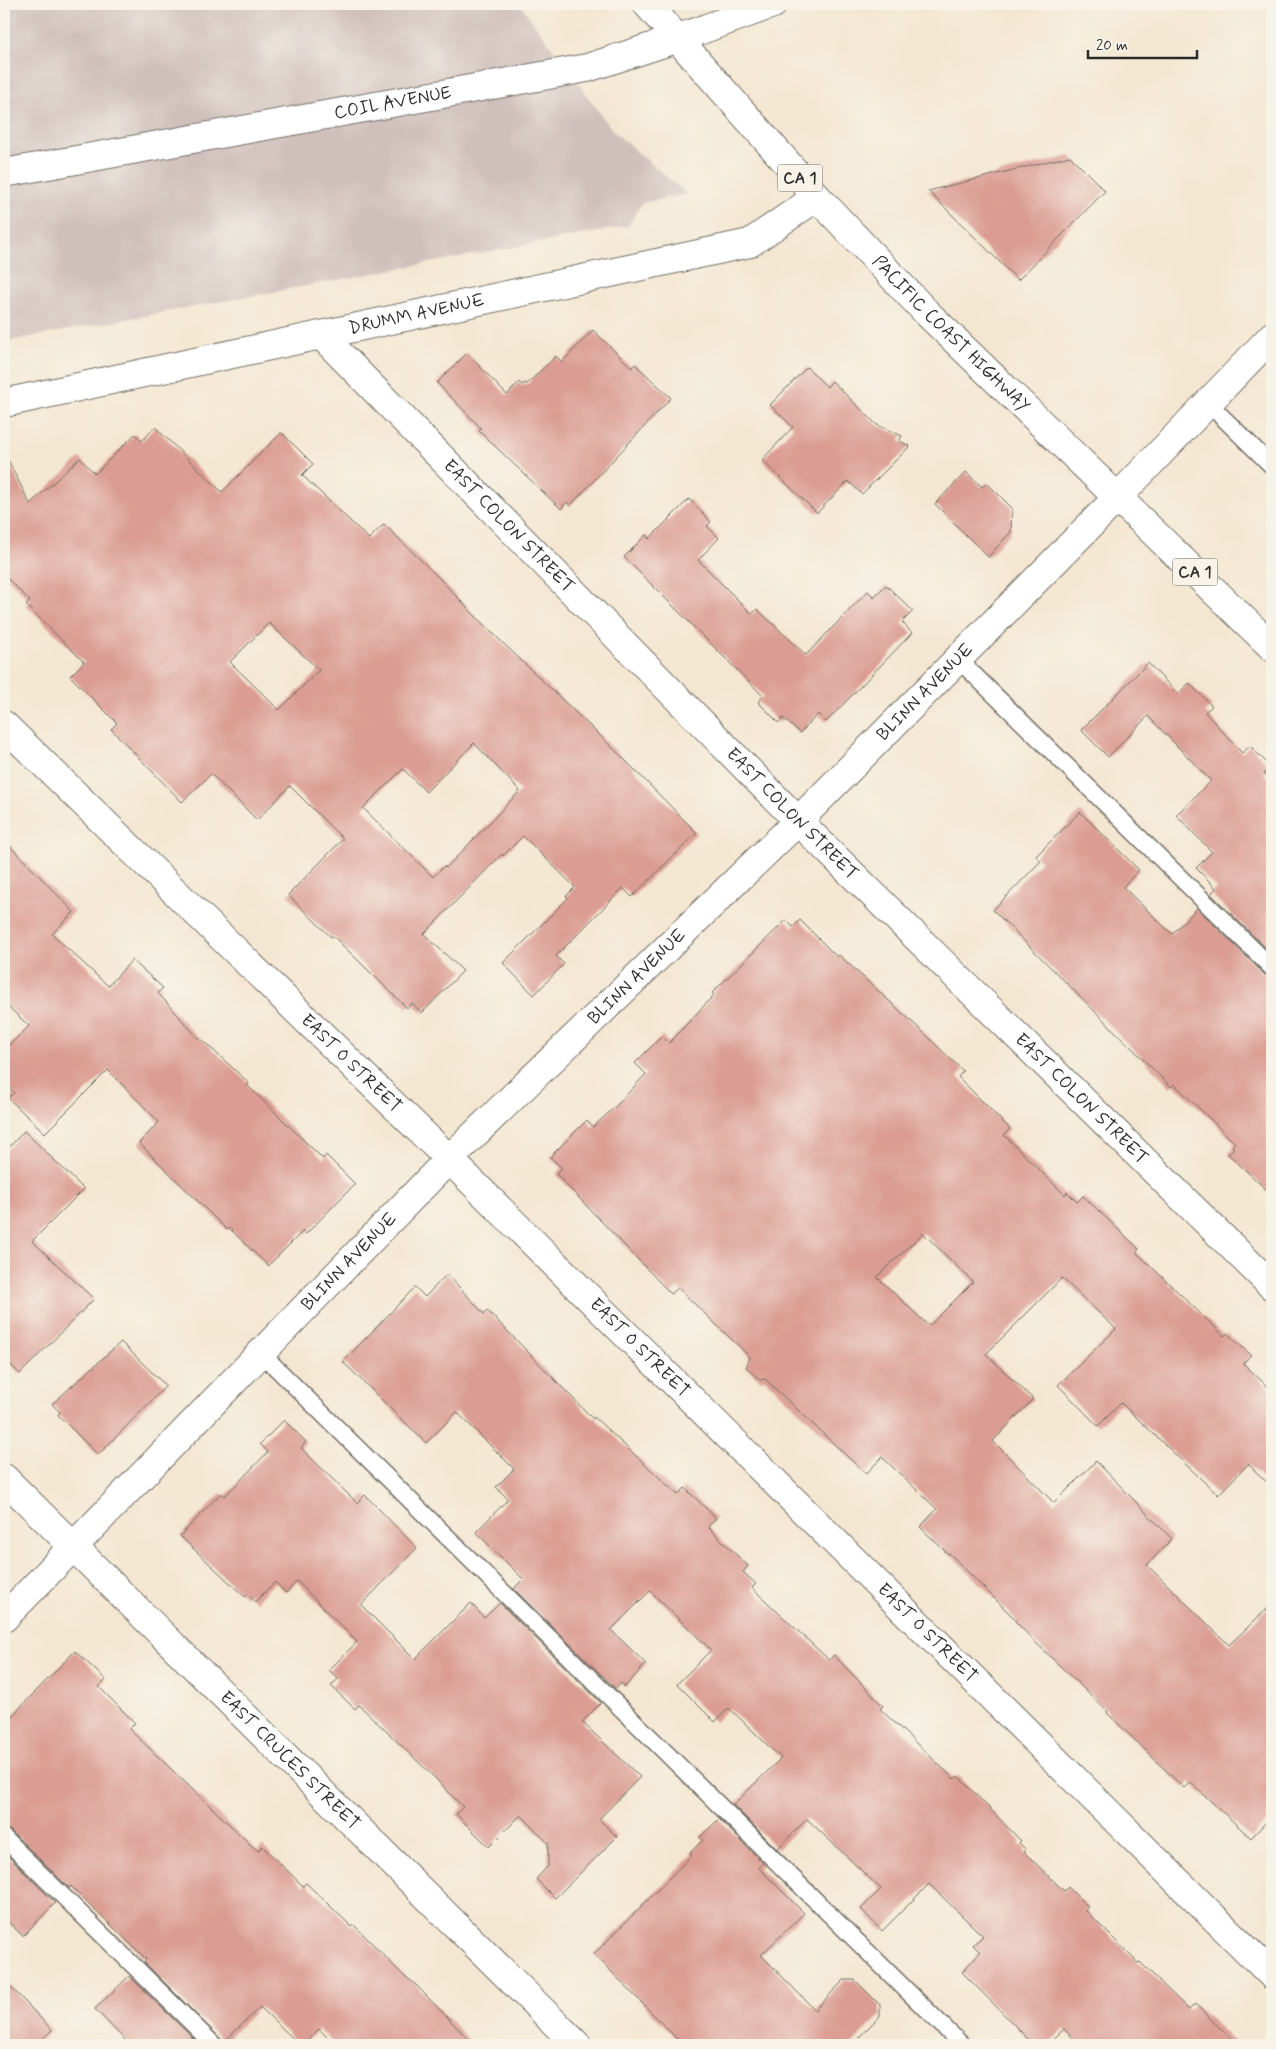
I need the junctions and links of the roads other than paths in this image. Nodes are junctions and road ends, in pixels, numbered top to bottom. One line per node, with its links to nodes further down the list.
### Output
1 (648, 4): 3 (main road, PACIFIC COAST HIGHWAY / CA 1)
2 (773, 4): 3 (main road, COIL AVENUE)
3 (679, 38): 4 (main road, COIL AVENUE); 5 (main road, PACIFIC COAST HIGHWAY / CA 1)
4 (5, 169)
5 (817, 198): 6 (main road, DRUMM AVENUE); 11 (main road, PACIFIC COAST HIGHWAY / CA 1)
6 (321, 335): 8 (main road, DRUMM AVENUE); 15 (main road, EAST COLON STREET)
7 (1272, 336): 9 (main road, BLINN AVENUE)
8 (4, 403)
9 (1208, 403): 10 (lane); 11 (main road, BLINN AVENUE)
10 (1272, 466)
11 (1118, 497): 12 (main road, PACIFIC COAST HIGHWAY / CA 1); 13 (main road, BLINN AVENUE)
12 (1272, 648)
13 (957, 658): 15 (main road, BLINN AVENUE); 16 (lane)
14 (4, 725): 17 (main road, EAST O STREET)
15 (798, 820): 17 (main road, BLINN AVENUE); 18 (main road, EAST COLON STREET)
16 (1272, 968)
17 (449, 1159): 19 (main road, BLINN AVENUE); 24 (main road, EAST O STREET)
18 (1272, 1286)
19 (261, 1353): 21 (main road, BLINN AVENUE); 27 (lane)
20 (4, 1478): 21 (main road, EAST CRUCES STREET)
21 (75, 1546): 22 (main road, BLINN AVENUE); 26 (main road, EAST CRUCES STREET)
22 (4, 1618)
23 (4, 1838): 25 (lane)
24 (1272, 1975)
25 (214, 2045)
26 (577, 2045)
27 (962, 2045)

